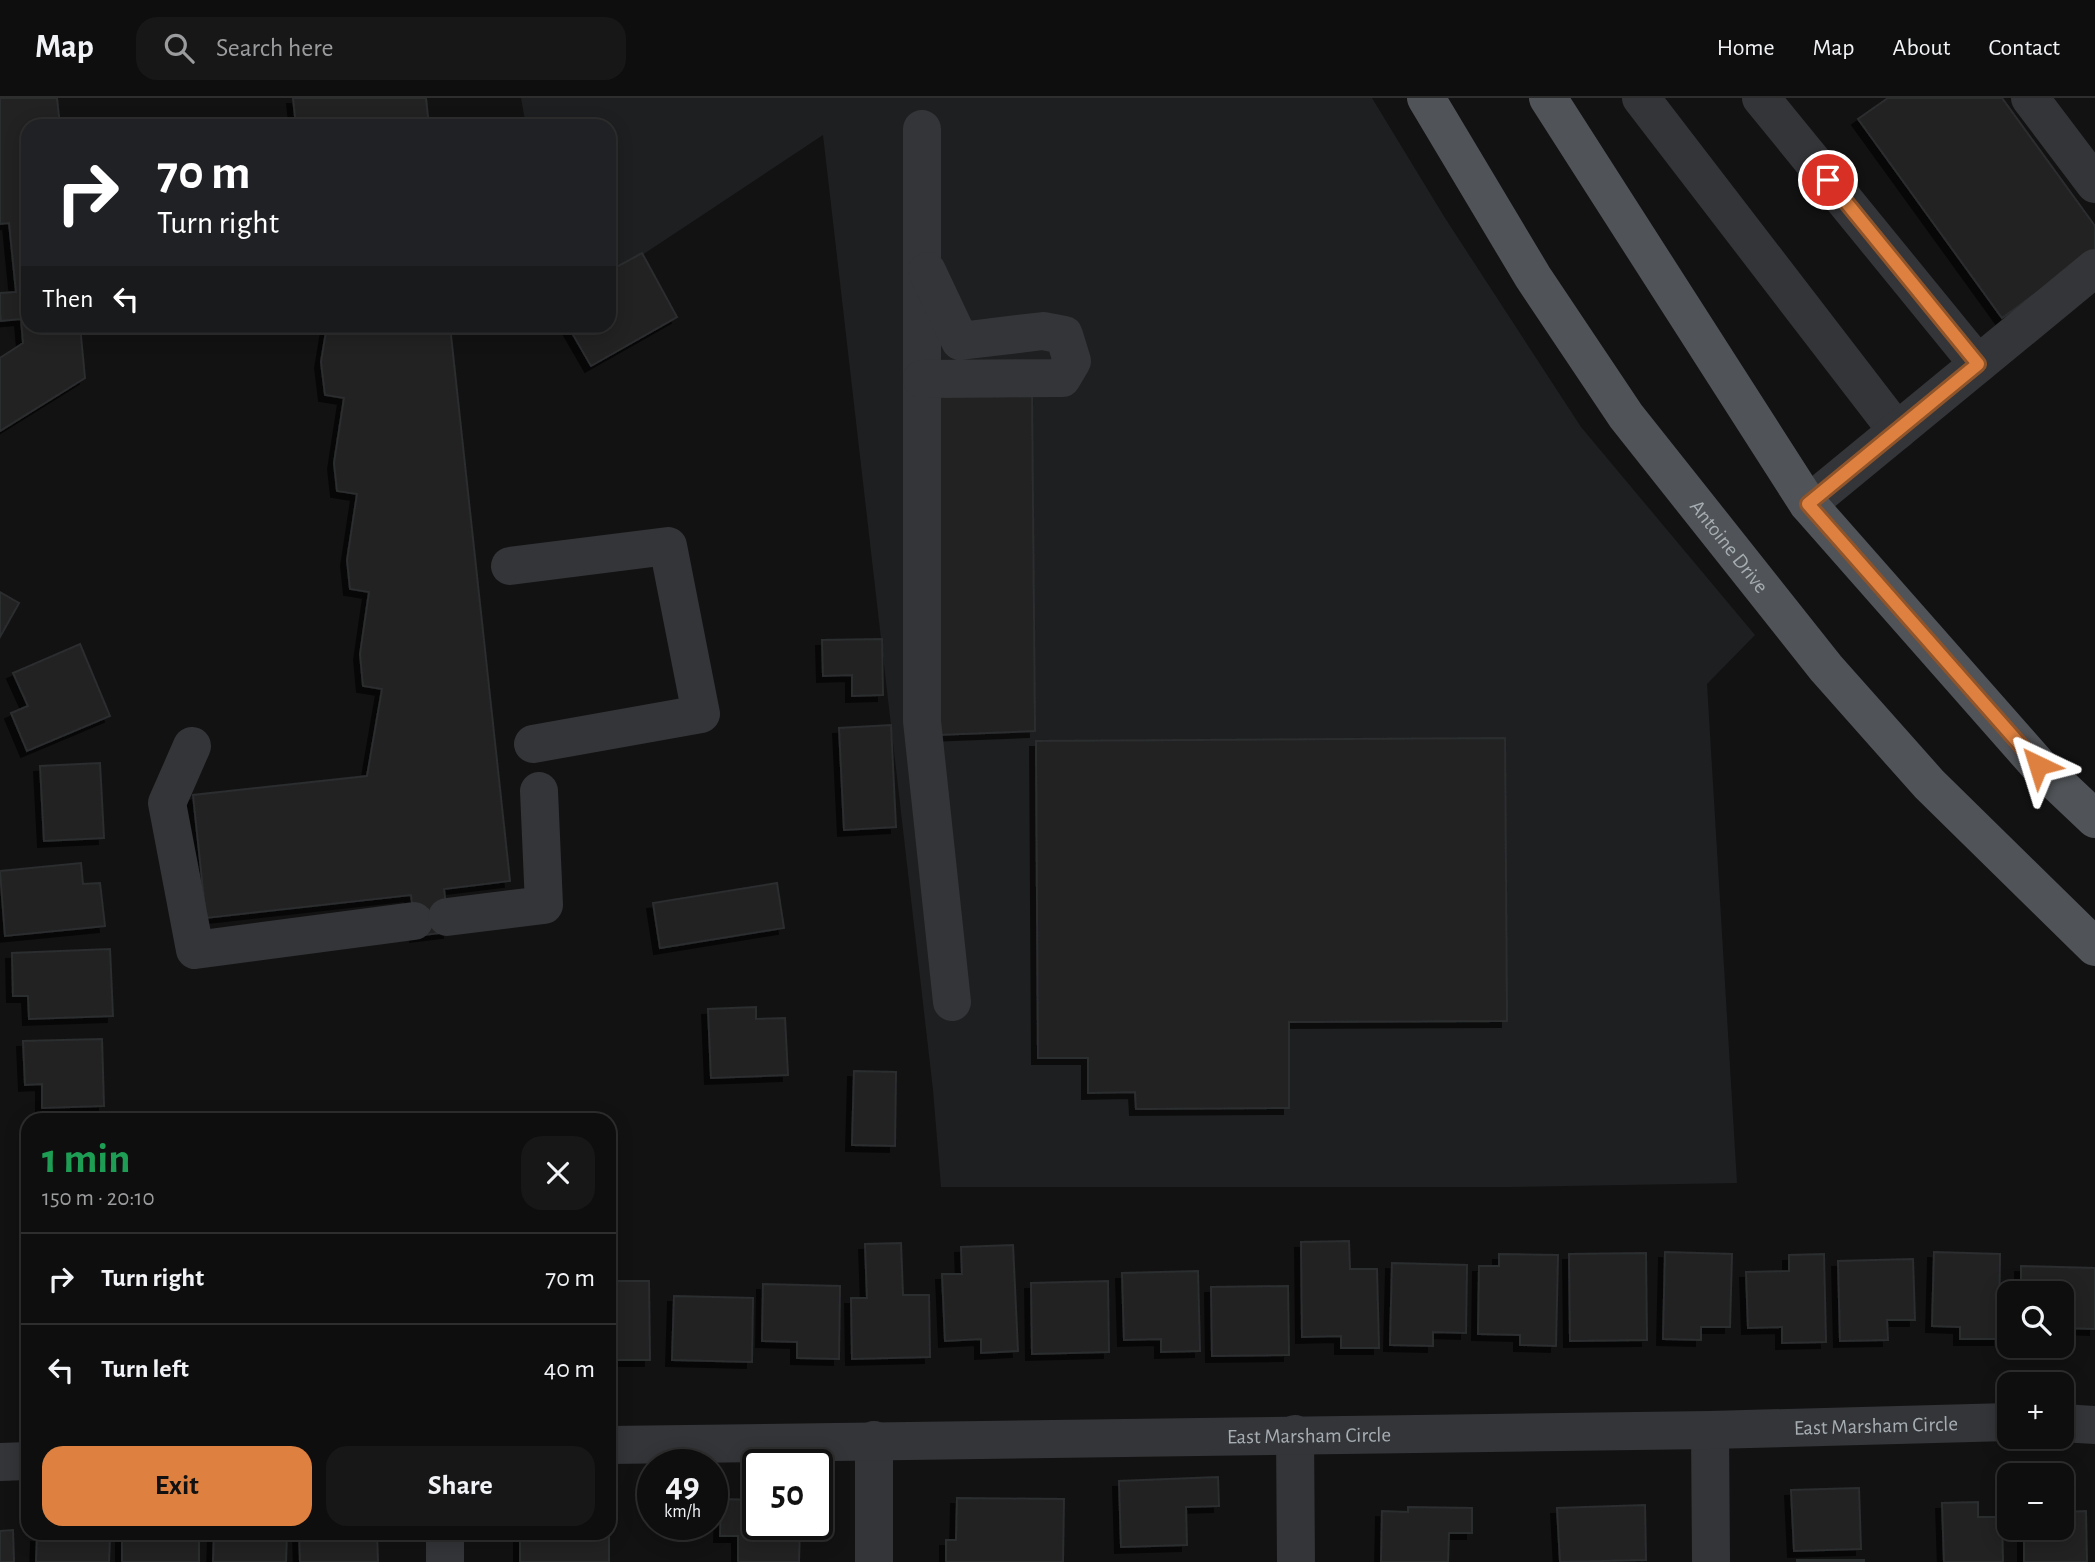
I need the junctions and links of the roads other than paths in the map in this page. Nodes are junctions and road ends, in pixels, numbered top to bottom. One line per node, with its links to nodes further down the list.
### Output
1 (1426, 98): 19 (main road, Antoine Drive)
2 (1641, 98): 12 (street)
3 (1761, 98): 10 (street)
4 (2030, 98): 7 (street)
5 (1560, 102): 13 (main road)
6 (922, 129): 8 (street)
7 (2095, 184)
8 (922, 259): 11 (street); 11 (street)
9 (2095, 268): 10 (street)
10 (1978, 364): 12 (street)
11 (922, 379): 20 (street)
12 (1897, 431): 13 (street)
13 (1808, 504): 18 (main road)
14 (510, 566): 15 (street)
15 (533, 744)
16 (192, 746): 17 (street)
17 (538, 791)
18 (2095, 819)
19 (2095, 947)
20 (952, 1002)
21 (1997, 1422): 24 (street, East Marsham Circle)
22 (2074, 1424): 23 (street)
23 (2095, 1425)
24 (1710, 1430): 25 (street, East Marsham Circle); 34 (street)
25 (1295, 1434): 26 (street, East Marsham Circle); 33 (street)
26 (874, 1440): 27 (street, East Marsham Circle); 32 (street)
27 (616, 1445)
28 (21, 1461): 29 (street)
29 (0, 1462)
30 (445, 1540): 31 (street)
31 (445, 1562)
32 (874, 1562)
33 (1296, 1562)
34 (1711, 1562)

